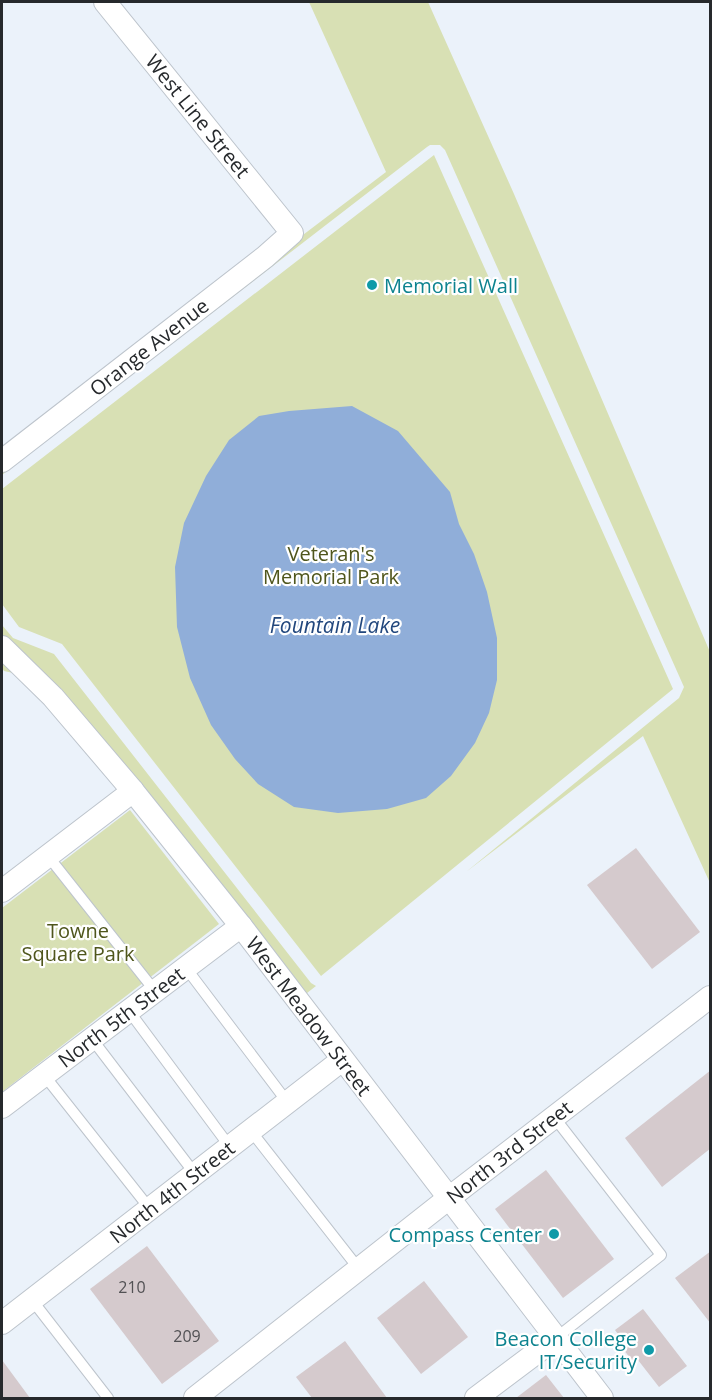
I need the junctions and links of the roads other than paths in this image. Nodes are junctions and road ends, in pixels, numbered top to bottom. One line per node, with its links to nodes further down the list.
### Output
1 (105, 2): 2 (street, West Line Street)
2 (291, 231): 3 (street, Orange Avenue)
3 (2, 461)
4 (6, 660): 5 (street, West Meadow Street)
5 (134, 791): 6 (street); 8 (street, West Meadow Street)
6 (48, 856): 7 (street); 10 (lane)
7 (2, 891)
8 (241, 926): 9 (street, North 5th Street); 14 (street, West Meadow Street)
9 (186, 968): 10 (street, North 5th Street); 16 (lane)
10 (155, 991): 12 (street, North 5th Street)
11 (711, 997): 18 (street, North 3rd Street)
12 (129, 1011): 13 (street, North 5th Street); 20 (lane)
13 (92, 1040): 15 (street, North 5th Street); 21 (lane)
14 (342, 1060): 16 (street, North 4th Street); 22 (street, West Meadow Street)
15 (44, 1075): 17 (street, North 5th Street); 23 (lane)
16 (288, 1103): 19 (street, North 4th Street)
17 (2, 1107)
18 (554, 1117): 22 (street, North 3rd Street); 27 (lane)
19 (250, 1131): 20 (street, North 4th Street); 24 (lane)
20 (230, 1147): 21 (street, North 4th Street)
21 (195, 1174): 23 (street, North 4th Street)
22 (449, 1198): 24 (street, North 3rd Street); 27 (street, West Meadow Street)
23 (150, 1209): 25 (street, North 4th Street)
24 (359, 1269): 29 (street, North 3rd Street)
25 (32, 1300): 26 (street, North 4th Street); 28 (lane)
26 (2, 1323)
27 (556, 1338): 30 (street); 31 (street, West Meadow Street)
28 (108, 1398)
29 (195, 1398)
30 (476, 1398)
31 (602, 1398)

